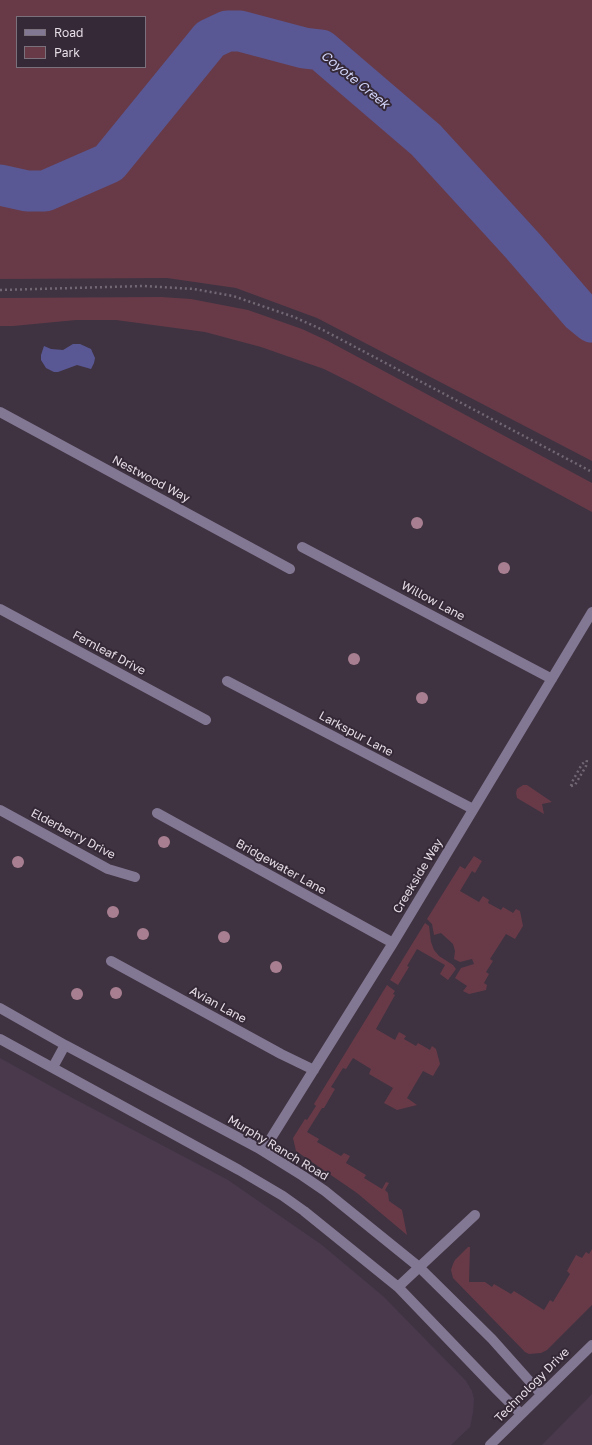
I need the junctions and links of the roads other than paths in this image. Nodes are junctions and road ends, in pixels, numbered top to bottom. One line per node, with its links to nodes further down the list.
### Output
1 (0, 412): 3 (street, Nestwood Way)
2 (302, 547): 6 (street, Willow Lane)
3 (290, 569)
4 (0, 609): 8 (street, Fernleaf Drive)
5 (592, 612): 6 (street, Creekside Way)
6 (552, 679): 9 (street, Creekside Way)
7 (227, 680): 9 (street, Larkspur Lane)
8 (206, 720)
9 (473, 809): 13 (street, Creekside Way)
10 (0, 810): 12 (street, Elderberry Drive)
11 (157, 813): 13 (street, Bridgewater Lane)
12 (135, 877)
13 (393, 943): 19 (street, Creekside Way)
14 (111, 961): 19 (street, Avian Lane)
15 (0, 1008): 17 (street, Murphy Ranch Road)
16 (0, 1039): 18 (street)
17 (65, 1046): 18 (street); 20 (street, Murphy Ranch Road)
18 (53, 1067): 23 (street)
19 (314, 1070): 20 (street, Creekside Way)
20 (263, 1151): 22 (street, Murphy Ranch Road)
21 (475, 1215): 22 (street)
22 (419, 1267): 23 (street); 25 (street, Murphy Ranch Road)
23 (398, 1287): 26 (street)
24 (592, 1344): 25 (street, Technology Drive)
25 (541, 1394): 26 (street, Technology Drive)
26 (521, 1414): 27 (street, Technology Drive)
27 (490, 1445)

